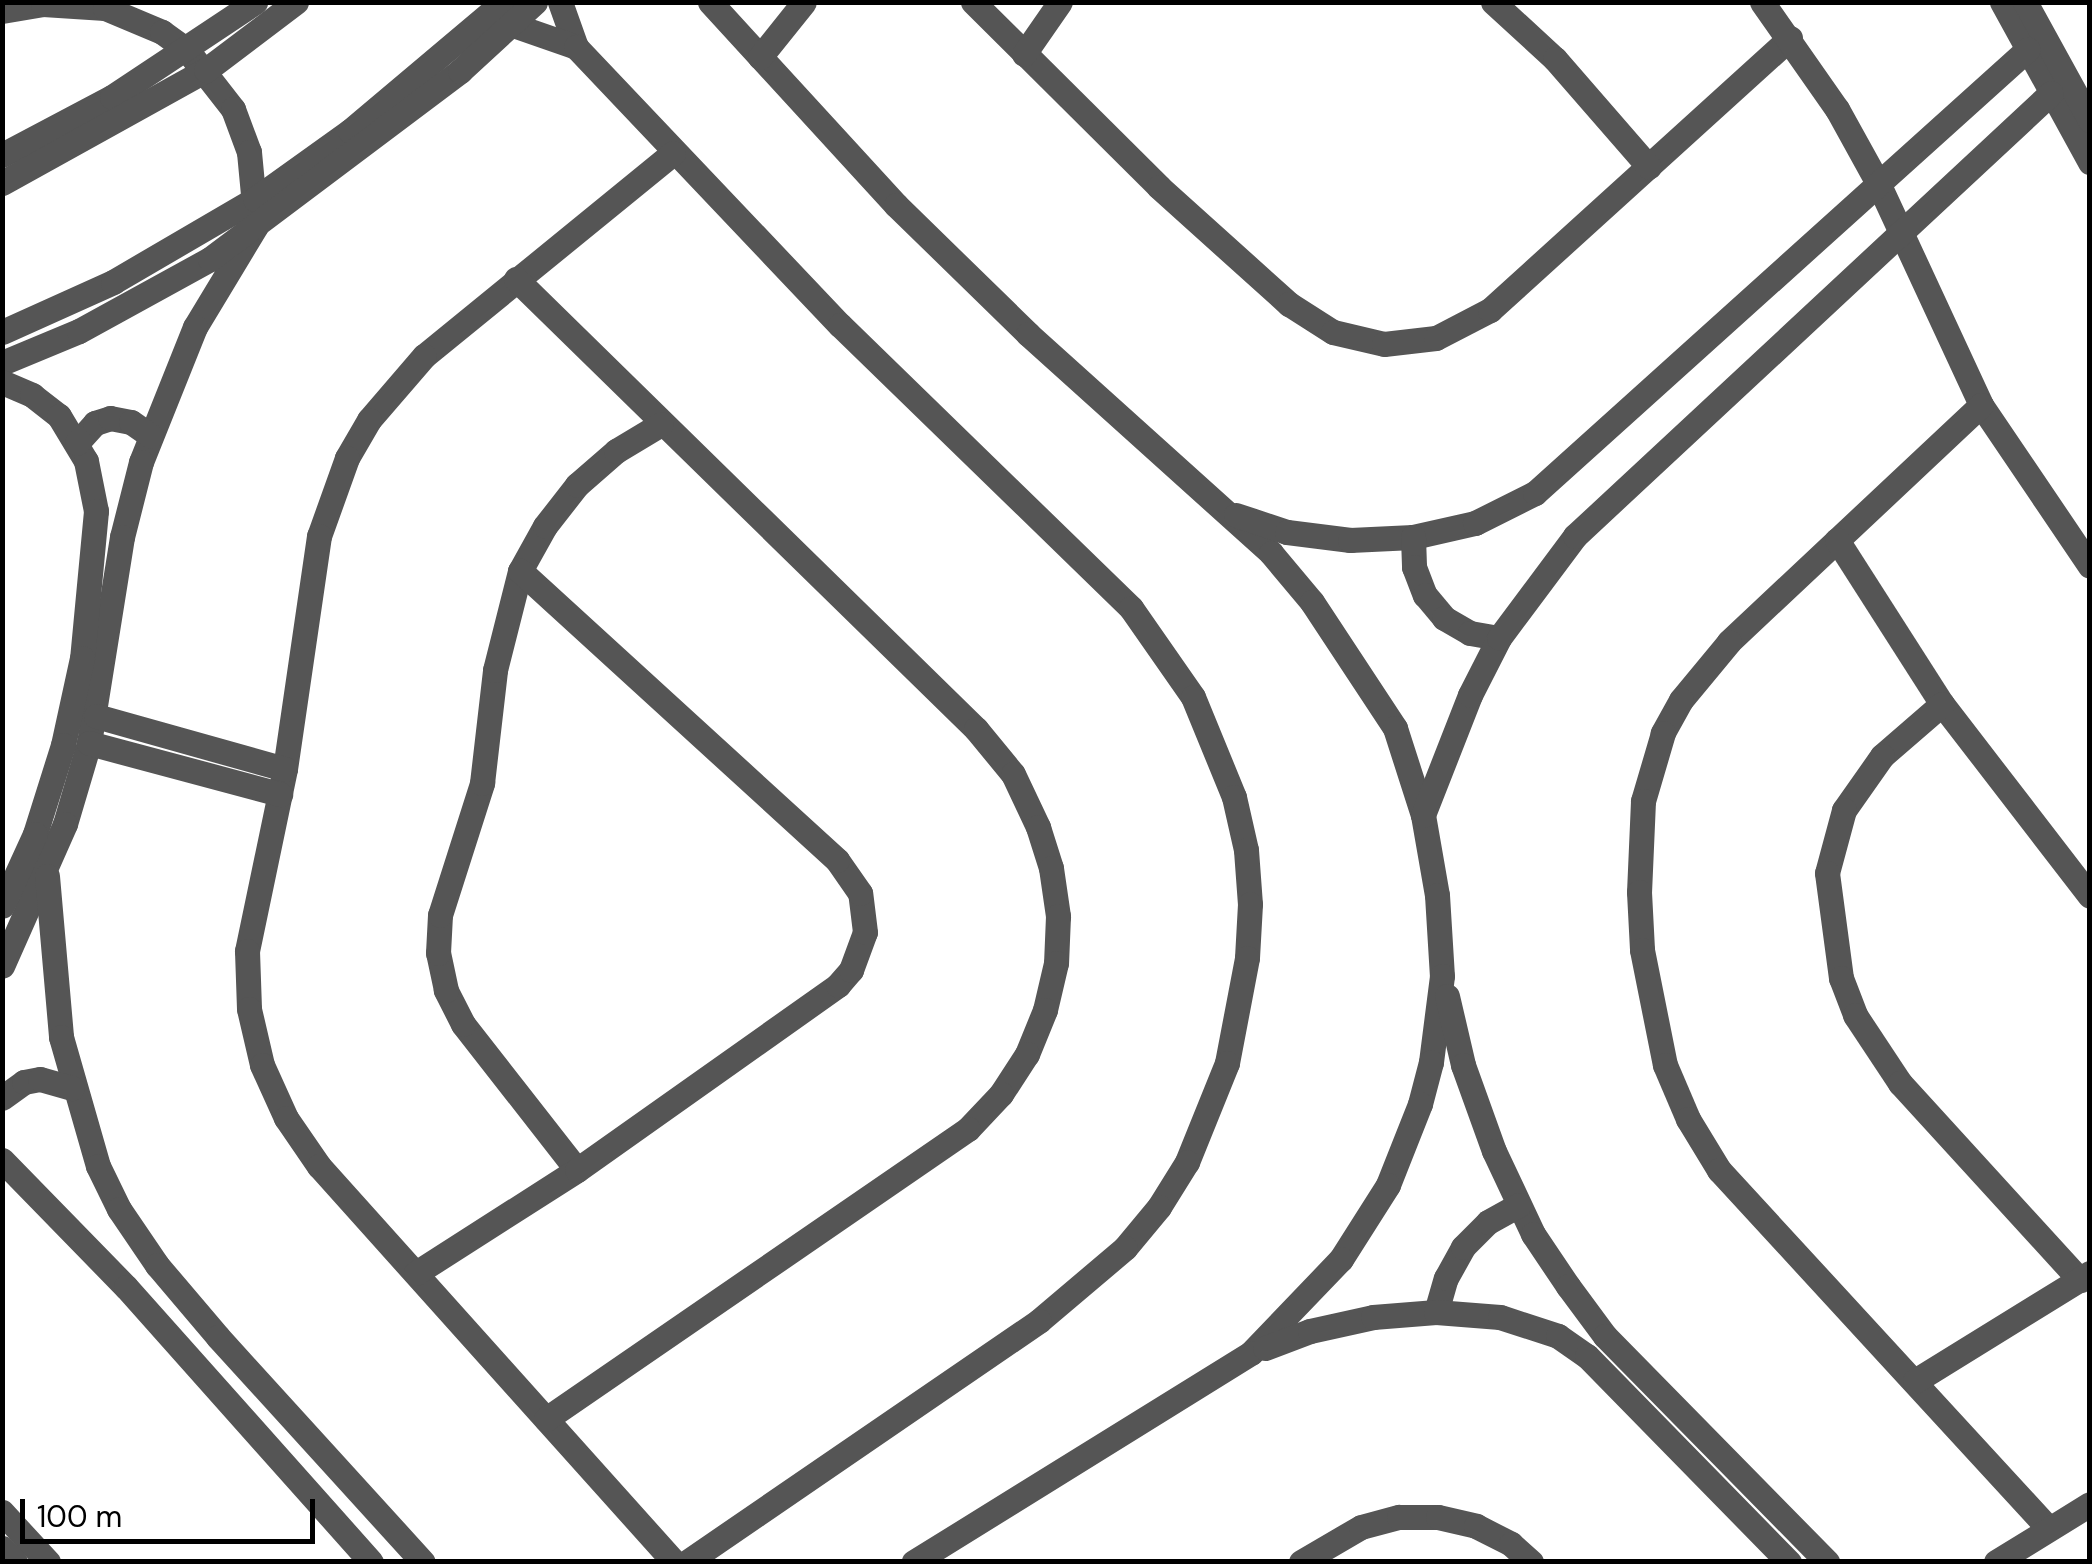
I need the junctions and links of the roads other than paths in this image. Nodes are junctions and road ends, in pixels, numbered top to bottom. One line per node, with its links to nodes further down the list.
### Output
1 (255, 2): 18 (street)
2 (296, 2): 21 (street)
3 (536, 2): 14 (street)
4 (560, 2): 16 (street)
5 (710, 2): 20 (street)
6 (804, 2): 20 (street)
7 (973, 2): 19 (street)
8 (1060, 2): 19 (street)
9 (1492, 2): 27 (street)
10 (1762, 2): 15 (street)
11 (2002, 2): 17 (street)
12 (2025, 2): 23 (street)
13 (2, 12): 18 (street)
14 (508, 14): 16 (street); 30 (street); 31 (street)
15 (1790, 38): 27 (street); 29 (street)
16 (576, 48): 24 (street)
17 (2028, 49): 22 (street); 29 (street)
18 (187, 50): 21 (street); 25 (street)
19 (1024, 54): 27 (street)
20 (760, 58): 41 (street)
21 (206, 70): 28 (street); 30 (street)
22 (2051, 93): 26 (street); 32 (street)
23 (2090, 120)
24 (673, 153): 33 (street); 77 (street)
25 (2, 155)
26 (2090, 162)
27 (1649, 167)
28 (2, 183)
29 (1878, 184): 32 (street); 42 (street)
30 (255, 199): 31 (street); 34 (street)
31 (256, 226): 35 (street); 39 (street)
32 (1902, 231): 37 (street); 46 (street)
33 (516, 279): 38 (street); 50 (street)
34 (2, 332)
35 (2, 363)
36 (2, 382): 40 (street)
37 (1981, 405): 43 (street); 44 (street)
38 (661, 424): 45 (street); 67 (street)
39 (150, 436): 40 (street); 48 (street)
40 (77, 443): 54 (street)
41 (1227, 512): 42 (street); 51 (street)
42 (1414, 537): 46 (street)
43 (1837, 540): 47 (street); 66 (street)
44 (2090, 566)
45 (520, 572): 60 (street); 60 (street)
46 (1500, 638): 51 (street)
47 (1942, 704): 53 (street); 63 (street)
48 (96, 716): 49 (street); 50 (street)
49 (89, 744): 50 (street); 52 (street)
50 (283, 782): 62 (street)
51 (1423, 815): 56 (street)
52 (46, 870): 55 (street); 57 (street)
53 (2090, 896)
54 (2, 906)
55 (2, 966)
56 (1442, 976): 61 (street); 65 (street)
57 (72, 1088): 58 (street); 75 (street)
58 (2, 1098)
59 (2, 1160): 74 (street)
60 (577, 1170): 62 (street)
61 (1519, 1204): 64 (street); 82 (street)
62 (416, 1273): 67 (street)
63 (2085, 1276): 66 (street)
64 (1436, 1312): 65 (street); 81 (street)
65 (1250, 1354): 78 (street)
66 (1916, 1381): 70 (street)
67 (546, 1419): 76 (street)
68 (2090, 1504): 70 (street)
69 (2, 1512): 73 (street)
70 (2048, 1528): 83 (street)
71 (2, 1548): 72 (street)
72 (15, 1562)
73 (48, 1562)
74 (371, 1562)
75 (423, 1562)
76 (674, 1562)
77 (686, 1562)
78 (914, 1562)
79 (1302, 1562): 80 (street)
80 (1531, 1562)
81 (1789, 1562)
82 (1827, 1562)
83 (1996, 1562)

